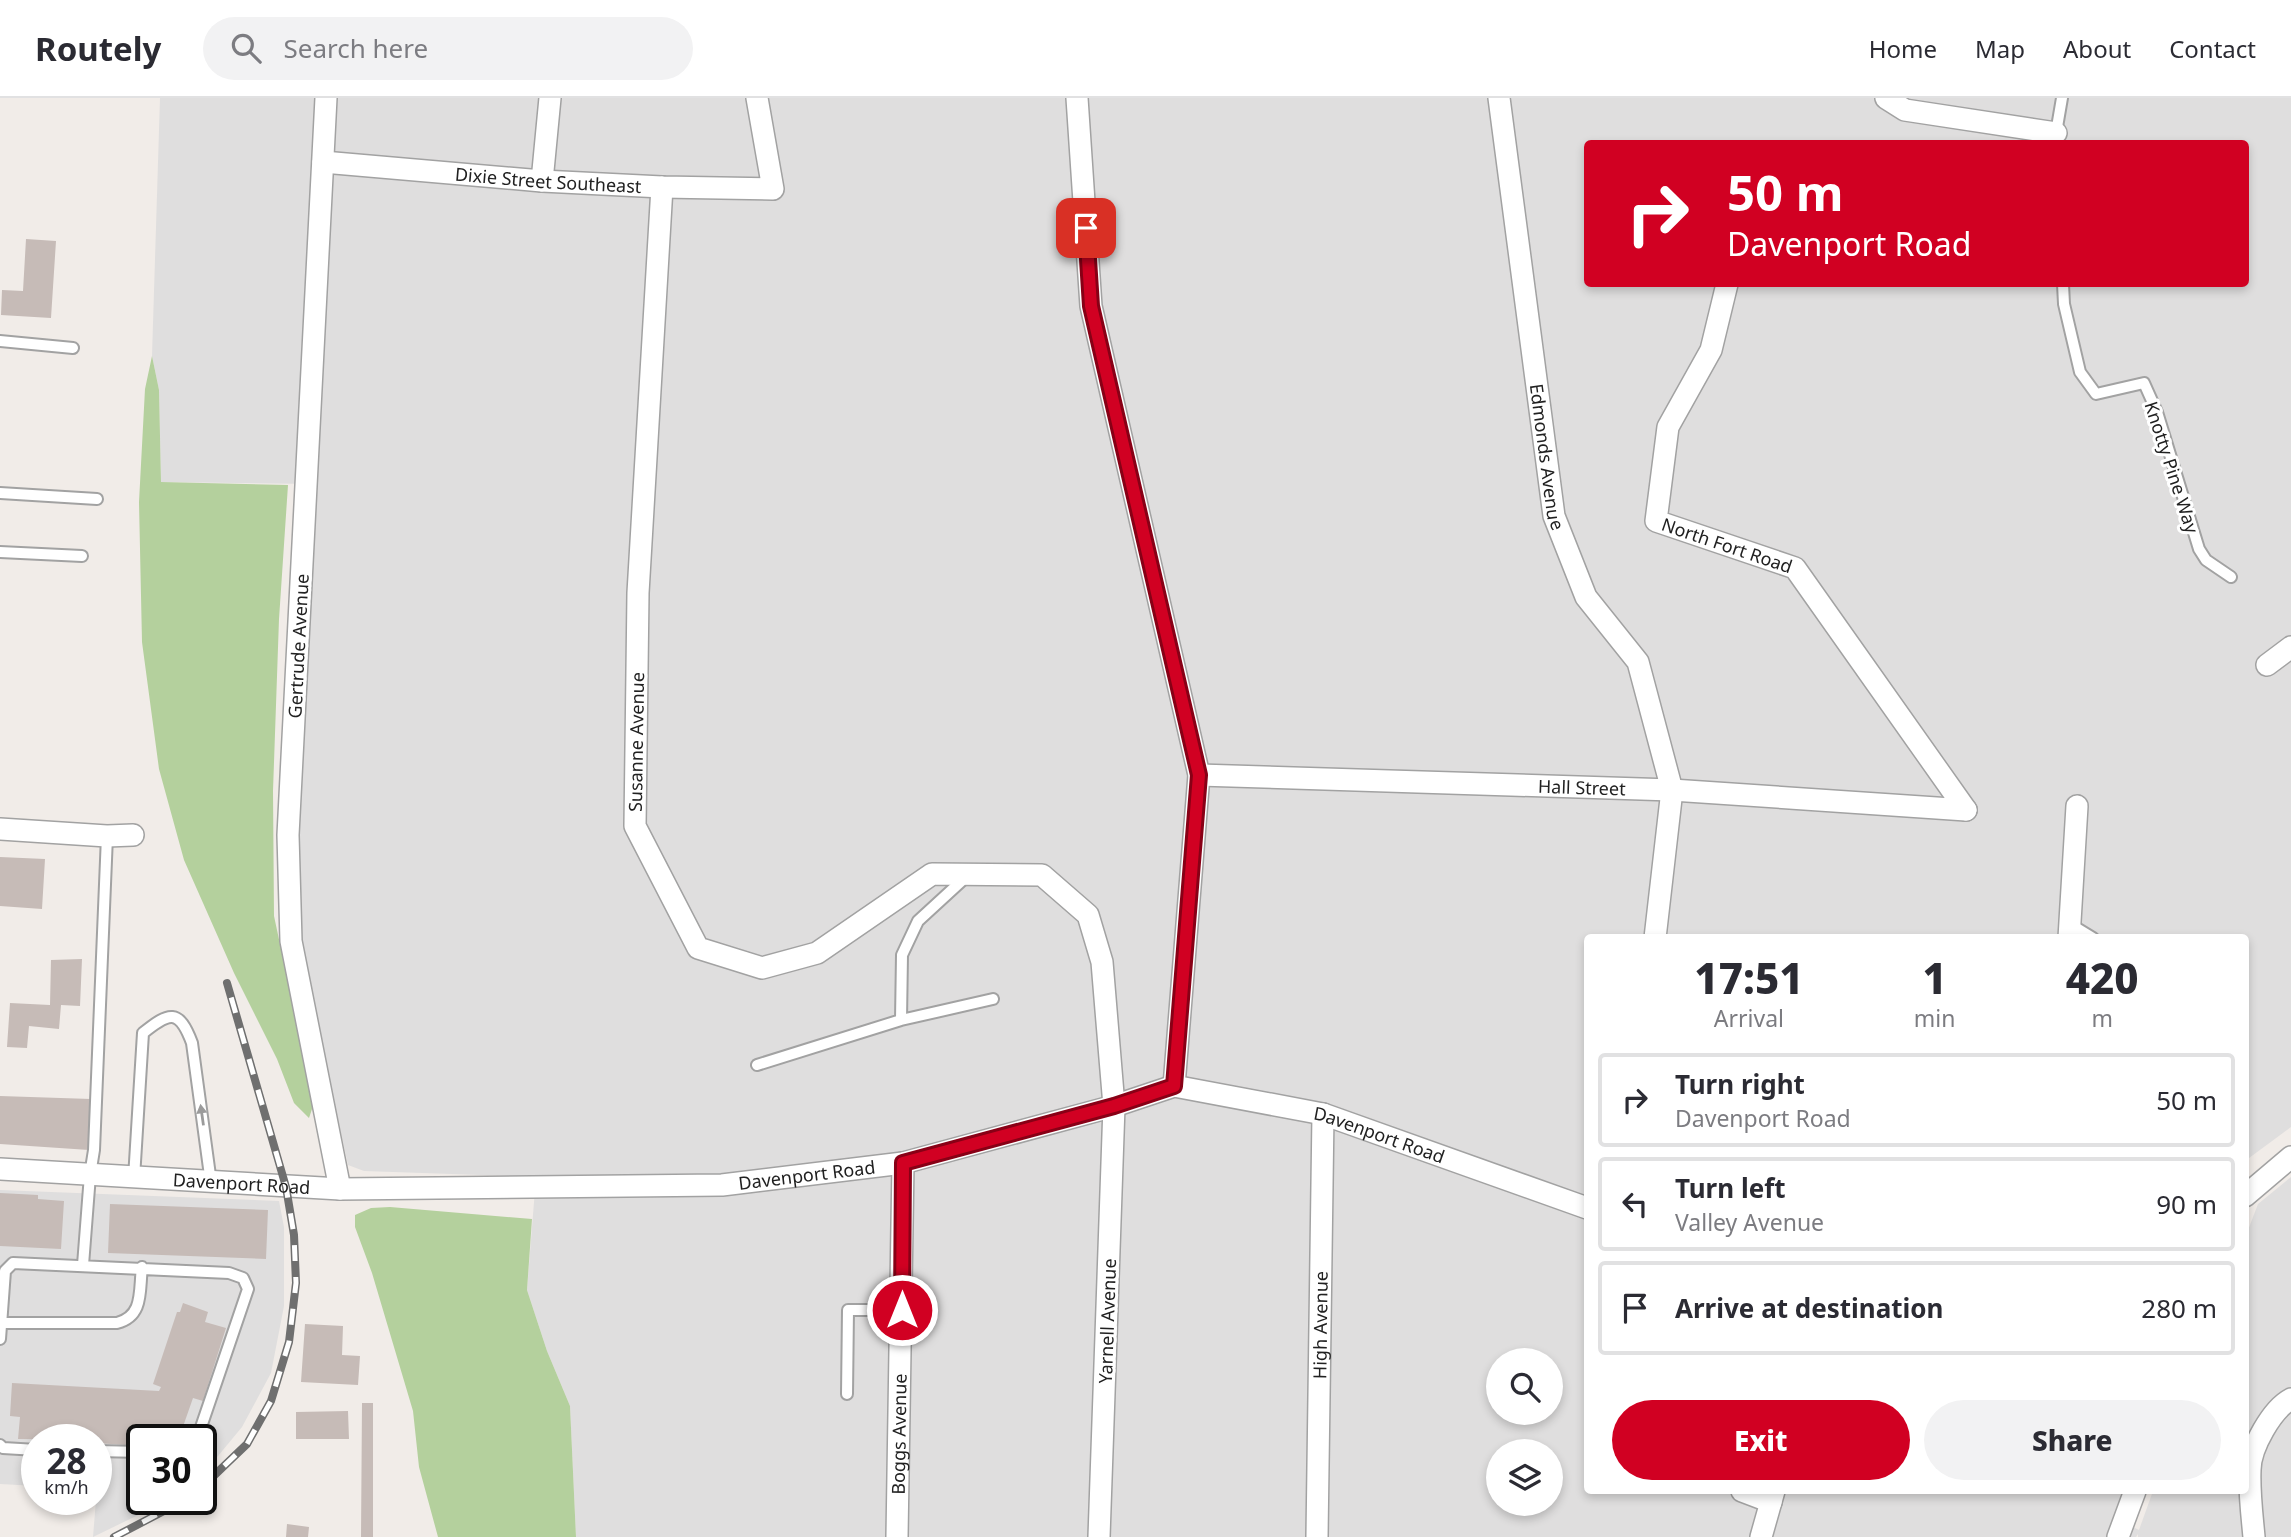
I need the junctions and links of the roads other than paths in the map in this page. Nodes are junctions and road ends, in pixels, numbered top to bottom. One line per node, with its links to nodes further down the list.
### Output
1 (326, 98): 9 (street, Gertrude Avenue)
2 (550, 98): 10 (street)
3 (757, 98): 11 (street, Dixie Street Southeast)
4 (1077, 98): 23 (street)
5 (1499, 98): 24 (street, Edmonds Avenue)
6 (1886, 98): 8 (street)
7 (2062, 98): 8 (lane)
8 (2056, 139)
9 (323, 162): 10 (street, Dixie Street Southeast); 45 (street, Gertrude Avenue)
10 (542, 181): 11 (street, Dixie Street Southeast)
11 (662, 187): 30 (street, Susanne Avenue)
12 (1726, 287): 26 (street, North Fort Road)
13 (2063, 287): 20 (lane, Knotty Pine Way)
14 (0, 341): 15 (lane)
15 (73, 348)
16 (0, 493): 17 (lane)
17 (97, 499)
18 (0, 552): 19 (lane)
19 (82, 556)
20 (2231, 577)
21 (2291, 647): 22 (street)
22 (2267, 664)
23 (1199, 775): 24 (street, Hall Street); 36 (street)
24 (1672, 790): 26 (street, Hall Street); 32 (street)
25 (2077, 806): 31 (street)
26 (1966, 810)
27 (0, 829): 29 (street)
28 (133, 835): 29 (street)
29 (107, 836): 42 (lane)
30 (969, 874): 34 (lane); 37 (street, Susanne Avenue)
31 (2069, 931)
32 (1655, 934)
33 (993, 999): 34 (lane)
34 (901, 1020): 35 (lane)
35 (757, 1065)
36 (1174, 1086): 37 (street, Davenport Road); 38 (street, Davenport Road)
37 (1114, 1106): 40 (street, Davenport Road); 61 (street, Yarnell Avenue)
38 (1324, 1114): 47 (street, Davenport Road); 62 (street, High Avenue)
39 (2291, 1157): 46 (street)
40 (903, 1163): 45 (street, Davenport Road); 50 (street, Boggs Avenue)
41 (0, 1169): 42 (street, Davenport Road)
42 (89, 1175): 43 (street, Davenport Road); 48 (lane)
43 (134, 1178): 44 (street, Davenport Road); 44 (lane, one-way to 43)
44 (211, 1183): 45 (street, Davenport Road)
45 (340, 1189)
46 (2249, 1193)
47 (1584, 1207)
48 (83, 1265): 49 (lane); 51 (lane)
49 (142, 1268): 51 (lane); 55 (lane)
50 (902, 1310): 53 (lane); 60 (street, Boggs Avenue)
51 (1, 1322): 52 (lane)
52 (0, 1339)
53 (847, 1394)
54 (2291, 1399): 65 (street)
55 (202, 1424)
56 (0, 1445): 57 (lane)
57 (21, 1449)
58 (2134, 1494): 64 (street)
59 (1772, 1497): 63 (street)
60 (897, 1537)
61 (1099, 1537)
62 (1317, 1537)
63 (1761, 1537)
64 (2118, 1537)
65 (2254, 1537)

